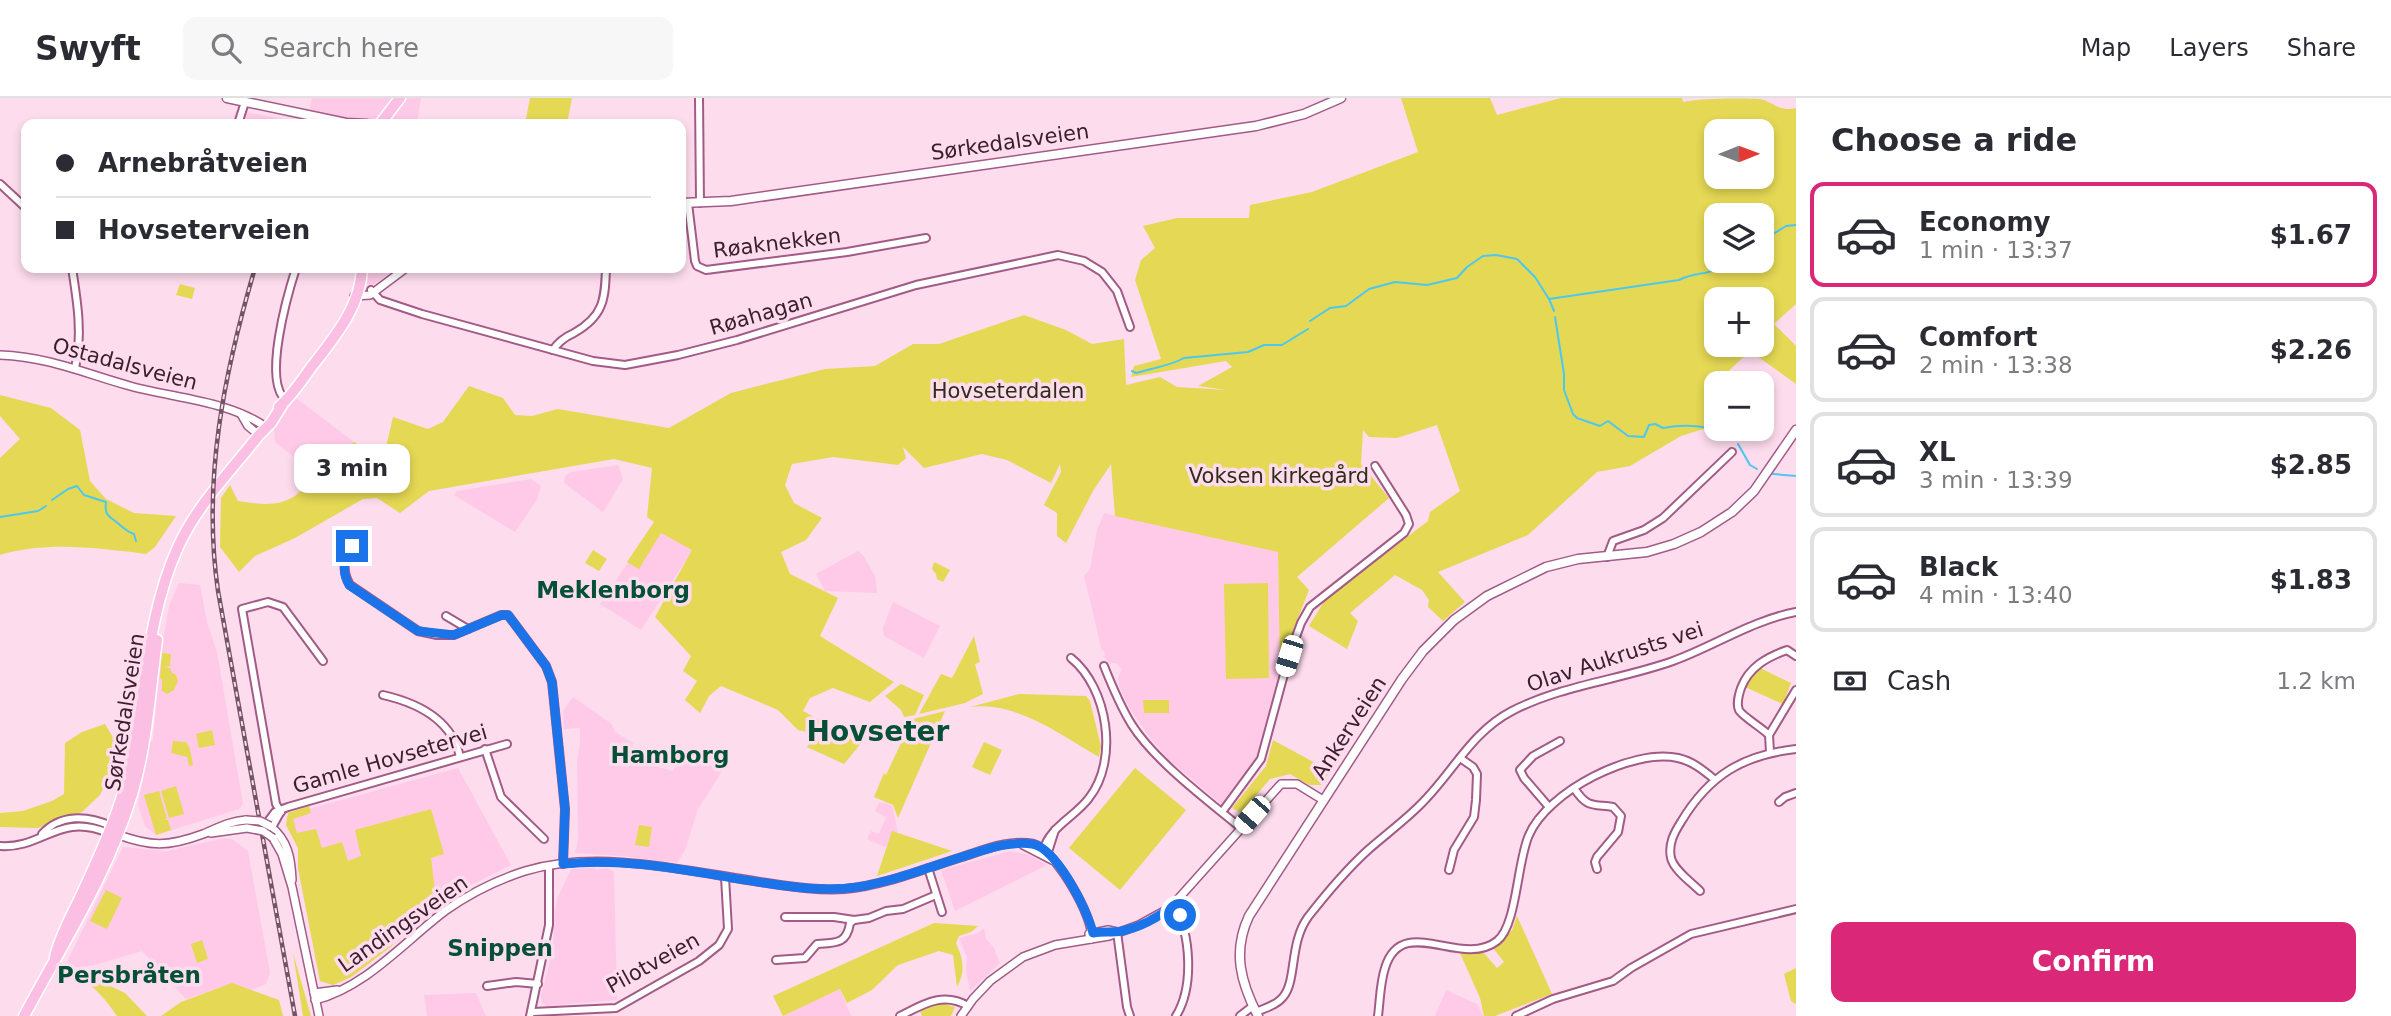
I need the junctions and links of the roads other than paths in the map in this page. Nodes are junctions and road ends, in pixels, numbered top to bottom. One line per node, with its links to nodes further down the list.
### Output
1 (227, 98): 5 (main road)
2 (400, 98): 9 (main road)
3 (699, 98): 13 (street)
4 (1341, 98): 13 (main road, Sørkedalsveien)
5 (245, 102): 6 (main road); 7 (street)
6 (262, 102): 8 (main road)
7 (240, 119)
8 (327, 119)
9 (384, 119)
10 (0, 184): 11 (street)
11 (21, 203)
12 (686, 203): 13 (main road, Sørkedalsveien)
13 (700, 204)
14 (686, 209): 15 (street, Røaknekken)
15 (926, 238)
16 (73, 273): 26 (street)
17 (295, 273): 27 (street)
18 (360, 273): 22 (main road)
19 (398, 273): 21 (street)
20 (606, 273): 24 (street)
21 (373, 291): 22 (street); 24 (street, Røahagan)
22 (356, 294): 27 (main road, Sørkedalsveien)
23 (1130, 327): 24 (street, Røahagan)
24 (553, 350)
25 (0, 355): 26 (street, Ostadalsveien)
26 (75, 368): 28 (street, Ostadalsveien)
27 (284, 403): 28 (main road, Sørkedalsveien)
28 (263, 430): 61 (main road, Sørkedalsveien)
29 (1796, 430): 33 (main road, Ankerveien)
30 (1731, 452): 33 (street)
31 (1375, 466): 58 (street)
32 (359, 542): 36 (street)
33 (1607, 557): 54 (main road, Ankerveien)
34 (1796, 612): 50 (street, Olav Aukrusts vei)
35 (446, 615): 36 (street)
36 (468, 629): 65 (street)
37 (1796, 656): 43 (street)
38 (1071, 658): 64 (street)
39 (323, 661): 57 (street)
40 (1104, 666): 58 (street)
41 (1796, 690): 43 (street)
42 (383, 695): 49 (street)
43 (1769, 735): 48 (street)
44 (1560, 741): 56 (street)
45 (507, 744): 46 (street, Gamle Hovsetervei)
46 (485, 749): 49 (street, Gamle Hovsetervei); 62 (street)
47 (1796, 749): 48 (street)
48 (1770, 751): 51 (street)
49 (460, 757): 57 (street, Gamle Hovsetervei)
50 (1460, 758): 69 (street); 85 (street, Olav Aukrusts vei)
51 (1714, 779): 52 (street); 71 (street)
52 (1574, 788): 56 (street); 68 (street)
53 (1796, 793): 55 (street)
54 (1323, 800): 59 (street); 85 (main road, Ankerveien)
55 (1779, 802)
56 (1549, 807): 94 (street)
57 (281, 811): 60 (street, Gamle Hovsetervei)
58 (1222, 812): 59 (street)
59 (1241, 828): 73 (street)
60 (270, 829): 61 (street, bridge); 83 (street)
61 (112, 831): 63 (street); 87 (main road, Sørkedalsveien)
62 (544, 839)
63 (0, 846)
64 (1045, 852): 67 (street, Landingsveien); 79 (street)
65 (563, 864): 66 (street, Landingsveien); 70 (street, Landingsveien)
66 (549, 866): 81 (street); 83 (street, Landingsveien)
67 (928, 868): 70 (street, Landingsveien); 72 (street)
68 (1597, 869)
69 (1449, 870)
70 (725, 877): 86 (street, Pilotveien)
71 (1700, 891)
72 (936, 895): 75 (street); 77 (street)
73 (1174, 905): 78 (street); 92 (street)
74 (1796, 909): 95 (street)
75 (942, 912)
76 (785, 916): 77 (street)
77 (854, 920): 80 (street)
78 (1117, 932): 79 (street); 91 (street)
79 (1090, 936): 84 (street)
80 (776, 960)
81 (538, 984): 82 (street); 86 (street)
82 (487, 986)
83 (315, 997): 88 (street)
84 (968, 1006): 89 (street); 90 (street)
85 (1255, 1011): 93 (street, Olav Aukrusts vei)
86 (531, 1014)
87 (26, 1015)
88 (319, 1016)
89 (900, 1016)
90 (961, 1016)
91 (1130, 1016)
92 (1176, 1016)
93 (1240, 1016)
94 (1378, 1016)
95 (1516, 1016)

